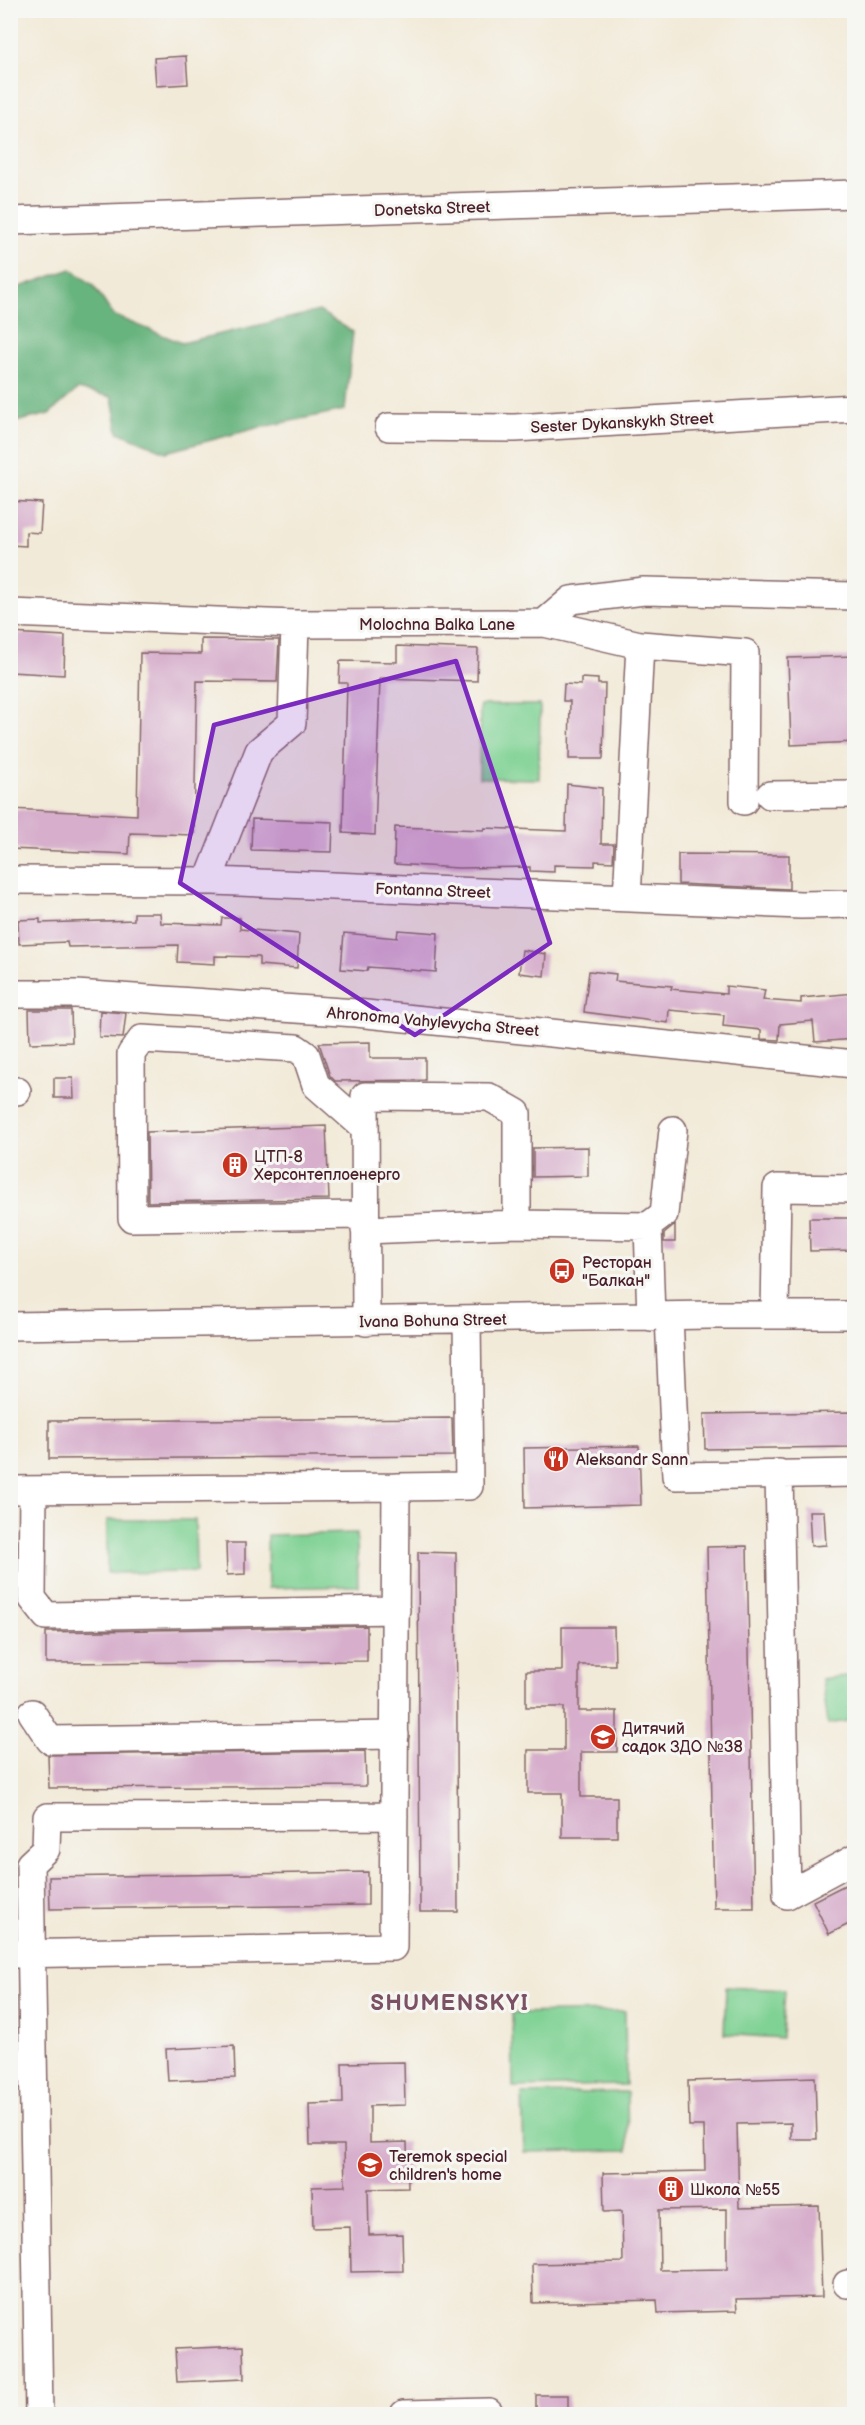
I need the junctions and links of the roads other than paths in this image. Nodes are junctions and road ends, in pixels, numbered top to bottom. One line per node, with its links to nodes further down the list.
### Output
1 (855, 194): 2 (street, Donetska Street)
2 (10, 221)
3 (855, 408): 4 (street, Sester Dykanskykh Street)
4 (389, 427)
5 (855, 596): 7 (street)
6 (10, 613): 8 (street, Molochna Balka Lane)
7 (544, 623): 8 (street, Molochna Balka Lane); 9 (street, Molochna Balka Lane)
8 (295, 624): 14 (street)
9 (640, 645): 12 (street, Molochna Balka Lane); 15 (street)
10 (855, 794): 11 (street)
11 (770, 795)
12 (744, 801)
13 (10, 880): 14 (street, Fontanna Street)
14 (208, 881): 15 (street, Fontanna Street)
15 (627, 898): 16 (street, Fontanna Street)
16 (855, 904)
17 (10, 994): 18 (street, Ahronoma Vahylevycha Street)
18 (855, 1064)
19 (365, 1128): 22 (street); 22 (street); 23 (street)
20 (673, 1130): 24 (street)
21 (855, 1189): 25 (street)
22 (365, 1223): 23 (street); 29 (street)
23 (517, 1224): 24 (street)
24 (648, 1226): 27 (street)
25 (775, 1315): 26 (street, Ivana Bohuna Street); 27 (street, Ivana Bohuna Street)
26 (855, 1315)
27 (660, 1317): 28 (street, Ivana Bohuna Street); 31 (street)
28 (467, 1320): 29 (street, Ivana Bohuna Street); 33 (street)
29 (366, 1322): 30 (street, Ivana Bohuna Street)
30 (10, 1326)
31 (779, 1473): 32 (street); 39 (street)
32 (855, 1473)
33 (396, 1487): 34 (street); 35 (street)
34 (22, 1490): 35 (street)
35 (396, 1610): 37 (street)
36 (32, 1713): 37 (street)
37 (395, 1735): 38 (street)
38 (394, 1816): 40 (street); 40 (street)
39 (855, 1859)
40 (21, 1954): 41 (street)
41 (39, 2415)
42 (404, 2415): 43 (street)
43 (489, 2415)

